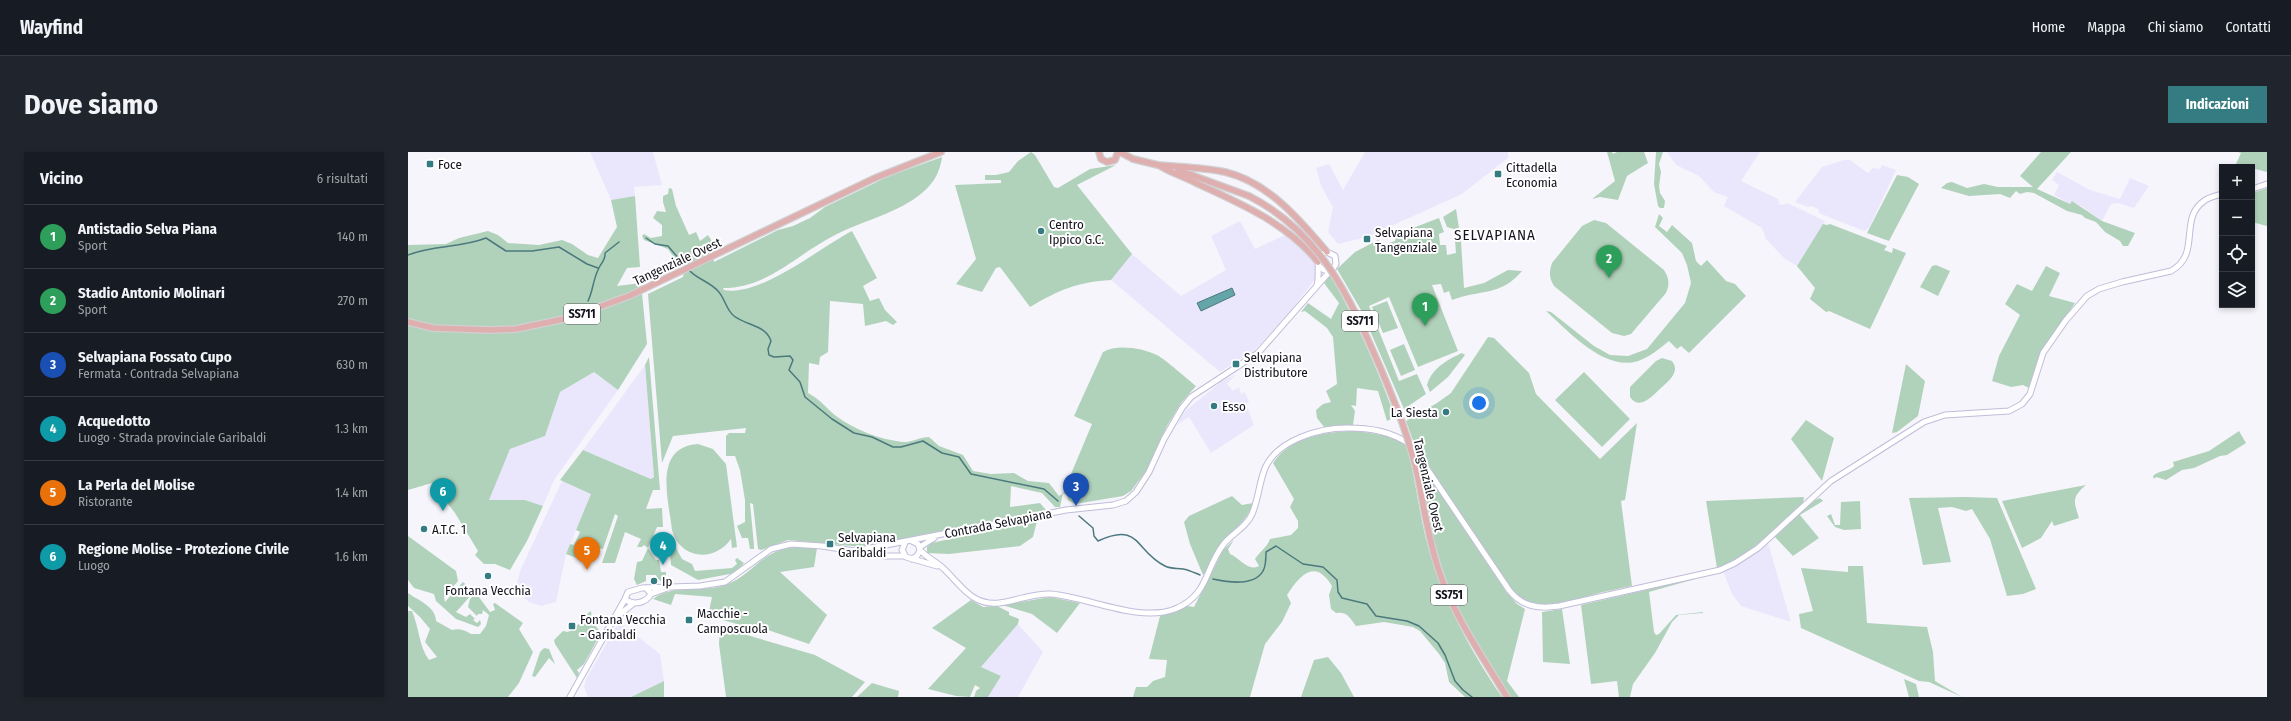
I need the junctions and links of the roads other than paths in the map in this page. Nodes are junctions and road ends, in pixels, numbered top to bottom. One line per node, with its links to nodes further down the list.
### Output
1 (941, 152): 15 (main road, Tangenziale Ovest / SS711)
2 (1092, 152): 4 (main road)
3 (1119, 152): 5 (main road, Tangenziale Ovest / SS711); 6 (main road)
4 (1099, 154): 6 (main road, Tangenziale Ovest)
5 (1133, 159): 6 (main road, Tangenziale Ovest / SS711); 7 (main road, Tangenziale Ovest / SS711)
6 (1115, 160)
7 (1158, 165): 11 (main road); 12 (main road); 16 (main road, Tangenziale Ovest / SS711, bridge)
8 (2267, 184): 9 (main road)
9 (2255, 188)
10 (2219, 195): 24 (main road)
11 (1327, 252): 12 (main road); 13 (main road)
12 (1319, 264): 13 (main road); 14 (main road)
13 (1331, 270): 14 (main road, Contrada Selvapiana)
14 (1316, 288): 17 (main road, Contrada Selvapiana)
15 (408, 322)
16 (1419, 482): 32 (main road, Tangenziale Ovest / SS751)
17 (938, 536): 18 (main road, Contrada Selvapiana); 20 (main road, Contrada Selvapiana)
18 (912, 540): 19 (main road); 20 (main road)
19 (905, 543): 21 (main road); 22 (main road)
20 (920, 549): 23 (main road); 24 (main road)
21 (855, 551): 22 (main road); 25 (main road)
22 (905, 556): 23 (main road)
23 (911, 559): 24 (main road)
24 (943, 568)
25 (669, 587): 26 (main road); 27 (main road)
26 (646, 588): 27 (main road); 28 (main road)
27 (651, 594): 29 (main road)
28 (625, 599): 29 (main road); 30 (main road)
29 (634, 603): 30 (main road)
30 (613, 622): 31 (main road)
31 (570, 697)
32 (1507, 697)

